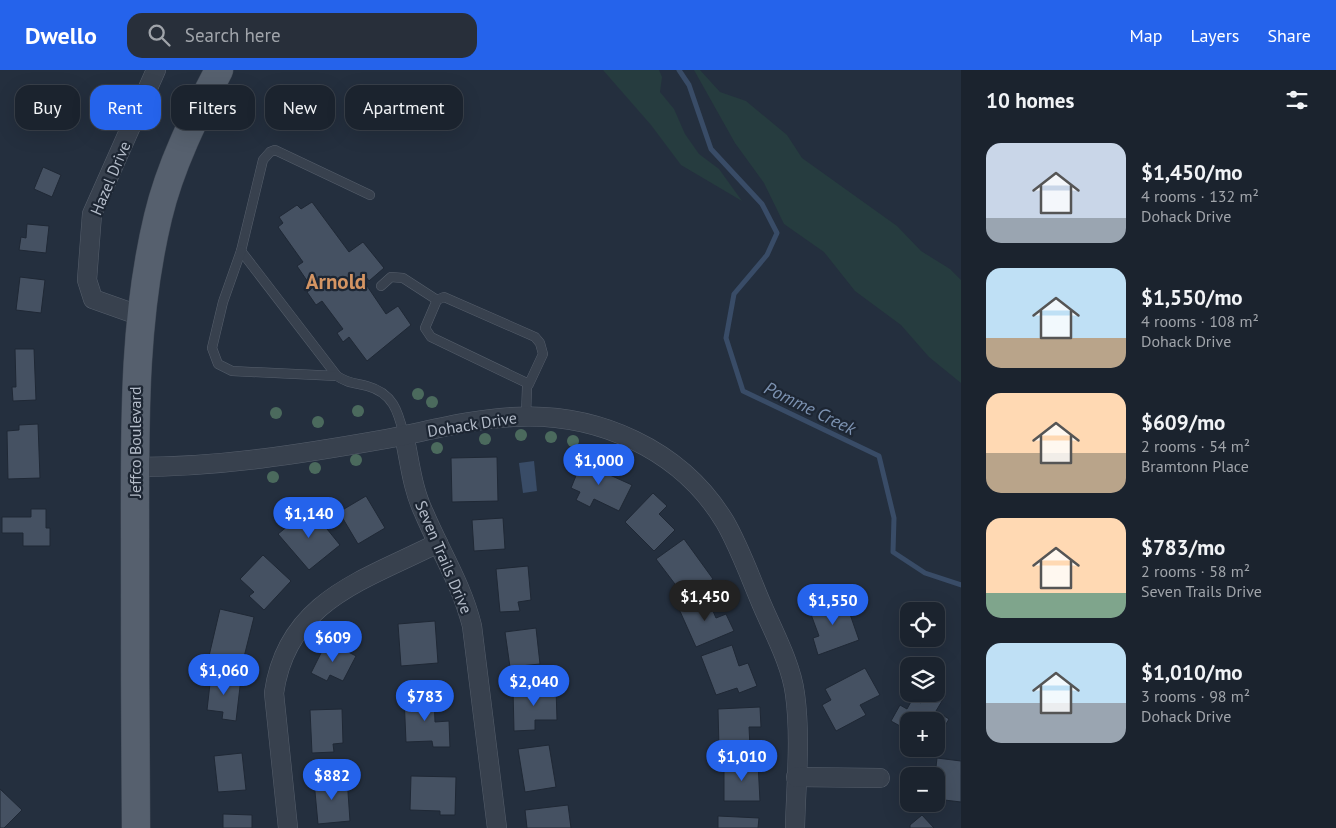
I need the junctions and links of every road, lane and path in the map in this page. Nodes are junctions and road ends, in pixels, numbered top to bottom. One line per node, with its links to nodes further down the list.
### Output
1 (156, 70): 7 (street, Hazel Drive)
2 (219, 70): 7 (main road, Jeffco Boulevard)
3 (370, 195): 4 (lane)
4 (241, 251): 8 (lane); 8 (lane)
5 (381, 286): 6 (lane)
6 (436, 300): 9 (lane); 9 (lane)
7 (141, 316): 12 (main road, Jeffco Boulevard)
8 (338, 376): 11 (lane)
9 (529, 384): 10 (lane)
10 (526, 416): 11 (street, Dohack Drive); 14 (street, Dohack Drive)
11 (404, 435): 12 (street, Dohack Drive); 13 (street, Seven Trails Drive)
12 (135, 467): 16 (main road, Jeffco Boulevard)
13 (438, 543): 17 (street); 18 (street, Seven Trails Drive)
14 (796, 777): 15 (street); 19 (street, Dohack Drive)
15 (880, 778)
16 (136, 828)
17 (288, 828)
18 (497, 828)
19 (795, 828)

